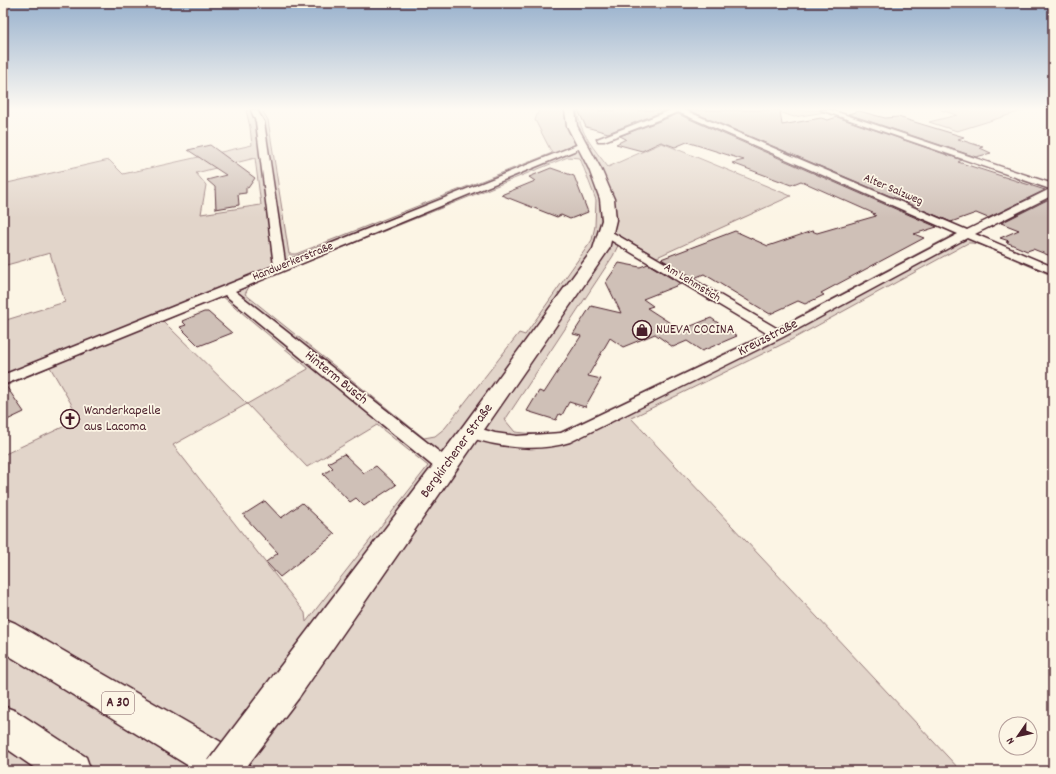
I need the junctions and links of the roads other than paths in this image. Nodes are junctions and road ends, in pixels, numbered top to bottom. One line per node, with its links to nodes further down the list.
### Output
1 (263, 146): 9 (street)
2 (582, 146): 7 (main road, Bergkirchener Straße); 9 (street, Handwerkerstraße)
3 (762, 146): 8 (street, Alter Salzweg)
4 (934, 146): 5 (street)
5 (1053, 187)
6 (1053, 191): 8 (street, Kreuzstraße)
7 (606, 233): 12 (street, Am Lehmstich); 14 (main road, Bergkirchener Straße)
8 (967, 234): 10 (street, Alter Salzweg); 12 (street, Kreuzstraße)
9 (280, 267): 11 (street, Handwerkerstraße)
10 (1053, 271)
11 (226, 290): 13 (street, Handwerkerstraße); 15 (street, Hinterm Busch)
12 (778, 334): 14 (street, Kreuzstraße)
13 (3, 380)
14 (471, 432): 15 (main road, Bergkirchener Straße)
15 (446, 467): 19 (main road, Bergkirchener Straße, bridge)
16 (3, 634): 20 (main road, A 30)
17 (3, 724): 18 (main road)
18 (72, 771)
19 (222, 771)
20 (233, 771)

